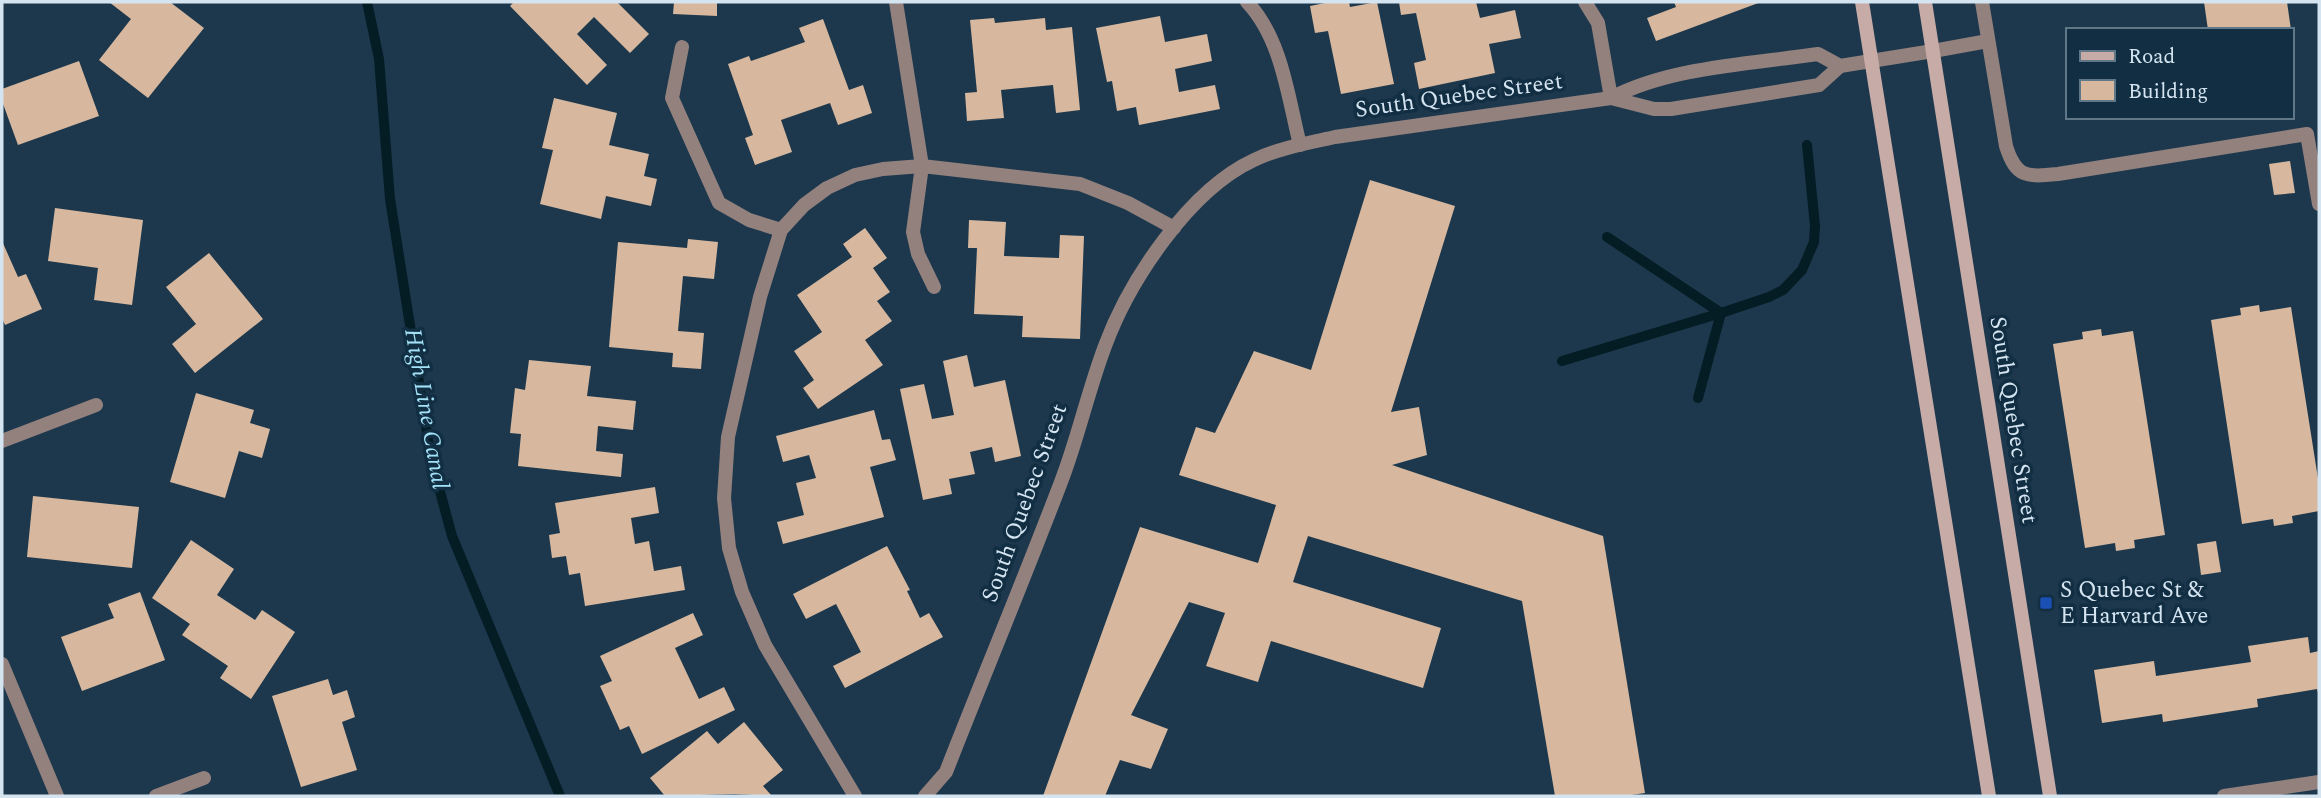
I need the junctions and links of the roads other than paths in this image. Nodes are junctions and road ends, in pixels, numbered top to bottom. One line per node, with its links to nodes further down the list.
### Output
1 (897, 2): 14 (street)
2 (1247, 2): 13 (street)
3 (1586, 2): 12 (street)
4 (1862, 2): 10 (main road)
5 (1925, 2): 9 (main road, South Quebec Street)
6 (1982, 2): 7 (street)
7 (1988, 41): 9 (street); 15 (street)
8 (682, 47): 17 (street)
9 (1933, 51): 10 (street, South Quebec Street); 29 (main road, South Quebec Street)
10 (1872, 61): 11 (street, South Quebec Street); 28 (main road)
11 (1840, 66): 12 (street, South Quebec Street); 12 (street, South Quebec Street)
12 (1611, 98): 13 (street, South Quebec Street)
13 (1300, 145): 16 (street, South Quebec Street)
14 (922, 166): 16 (street); 17 (street); 18 (street)
15 (2319, 204)
16 (1174, 228): 27 (street, South Quebec Street)
17 (781, 230): 26 (street)
18 (934, 287)
19 (96, 405): 20 (street)
20 (2, 440)
21 (2, 664): 24 (street)
22 (204, 778): 25 (street)
23 (2319, 782): 30 (street)
24 (57, 796)
25 (156, 796)
26 (855, 796)
27 (925, 796)
28 (1989, 796)
29 (2050, 796)
30 (2224, 796)

